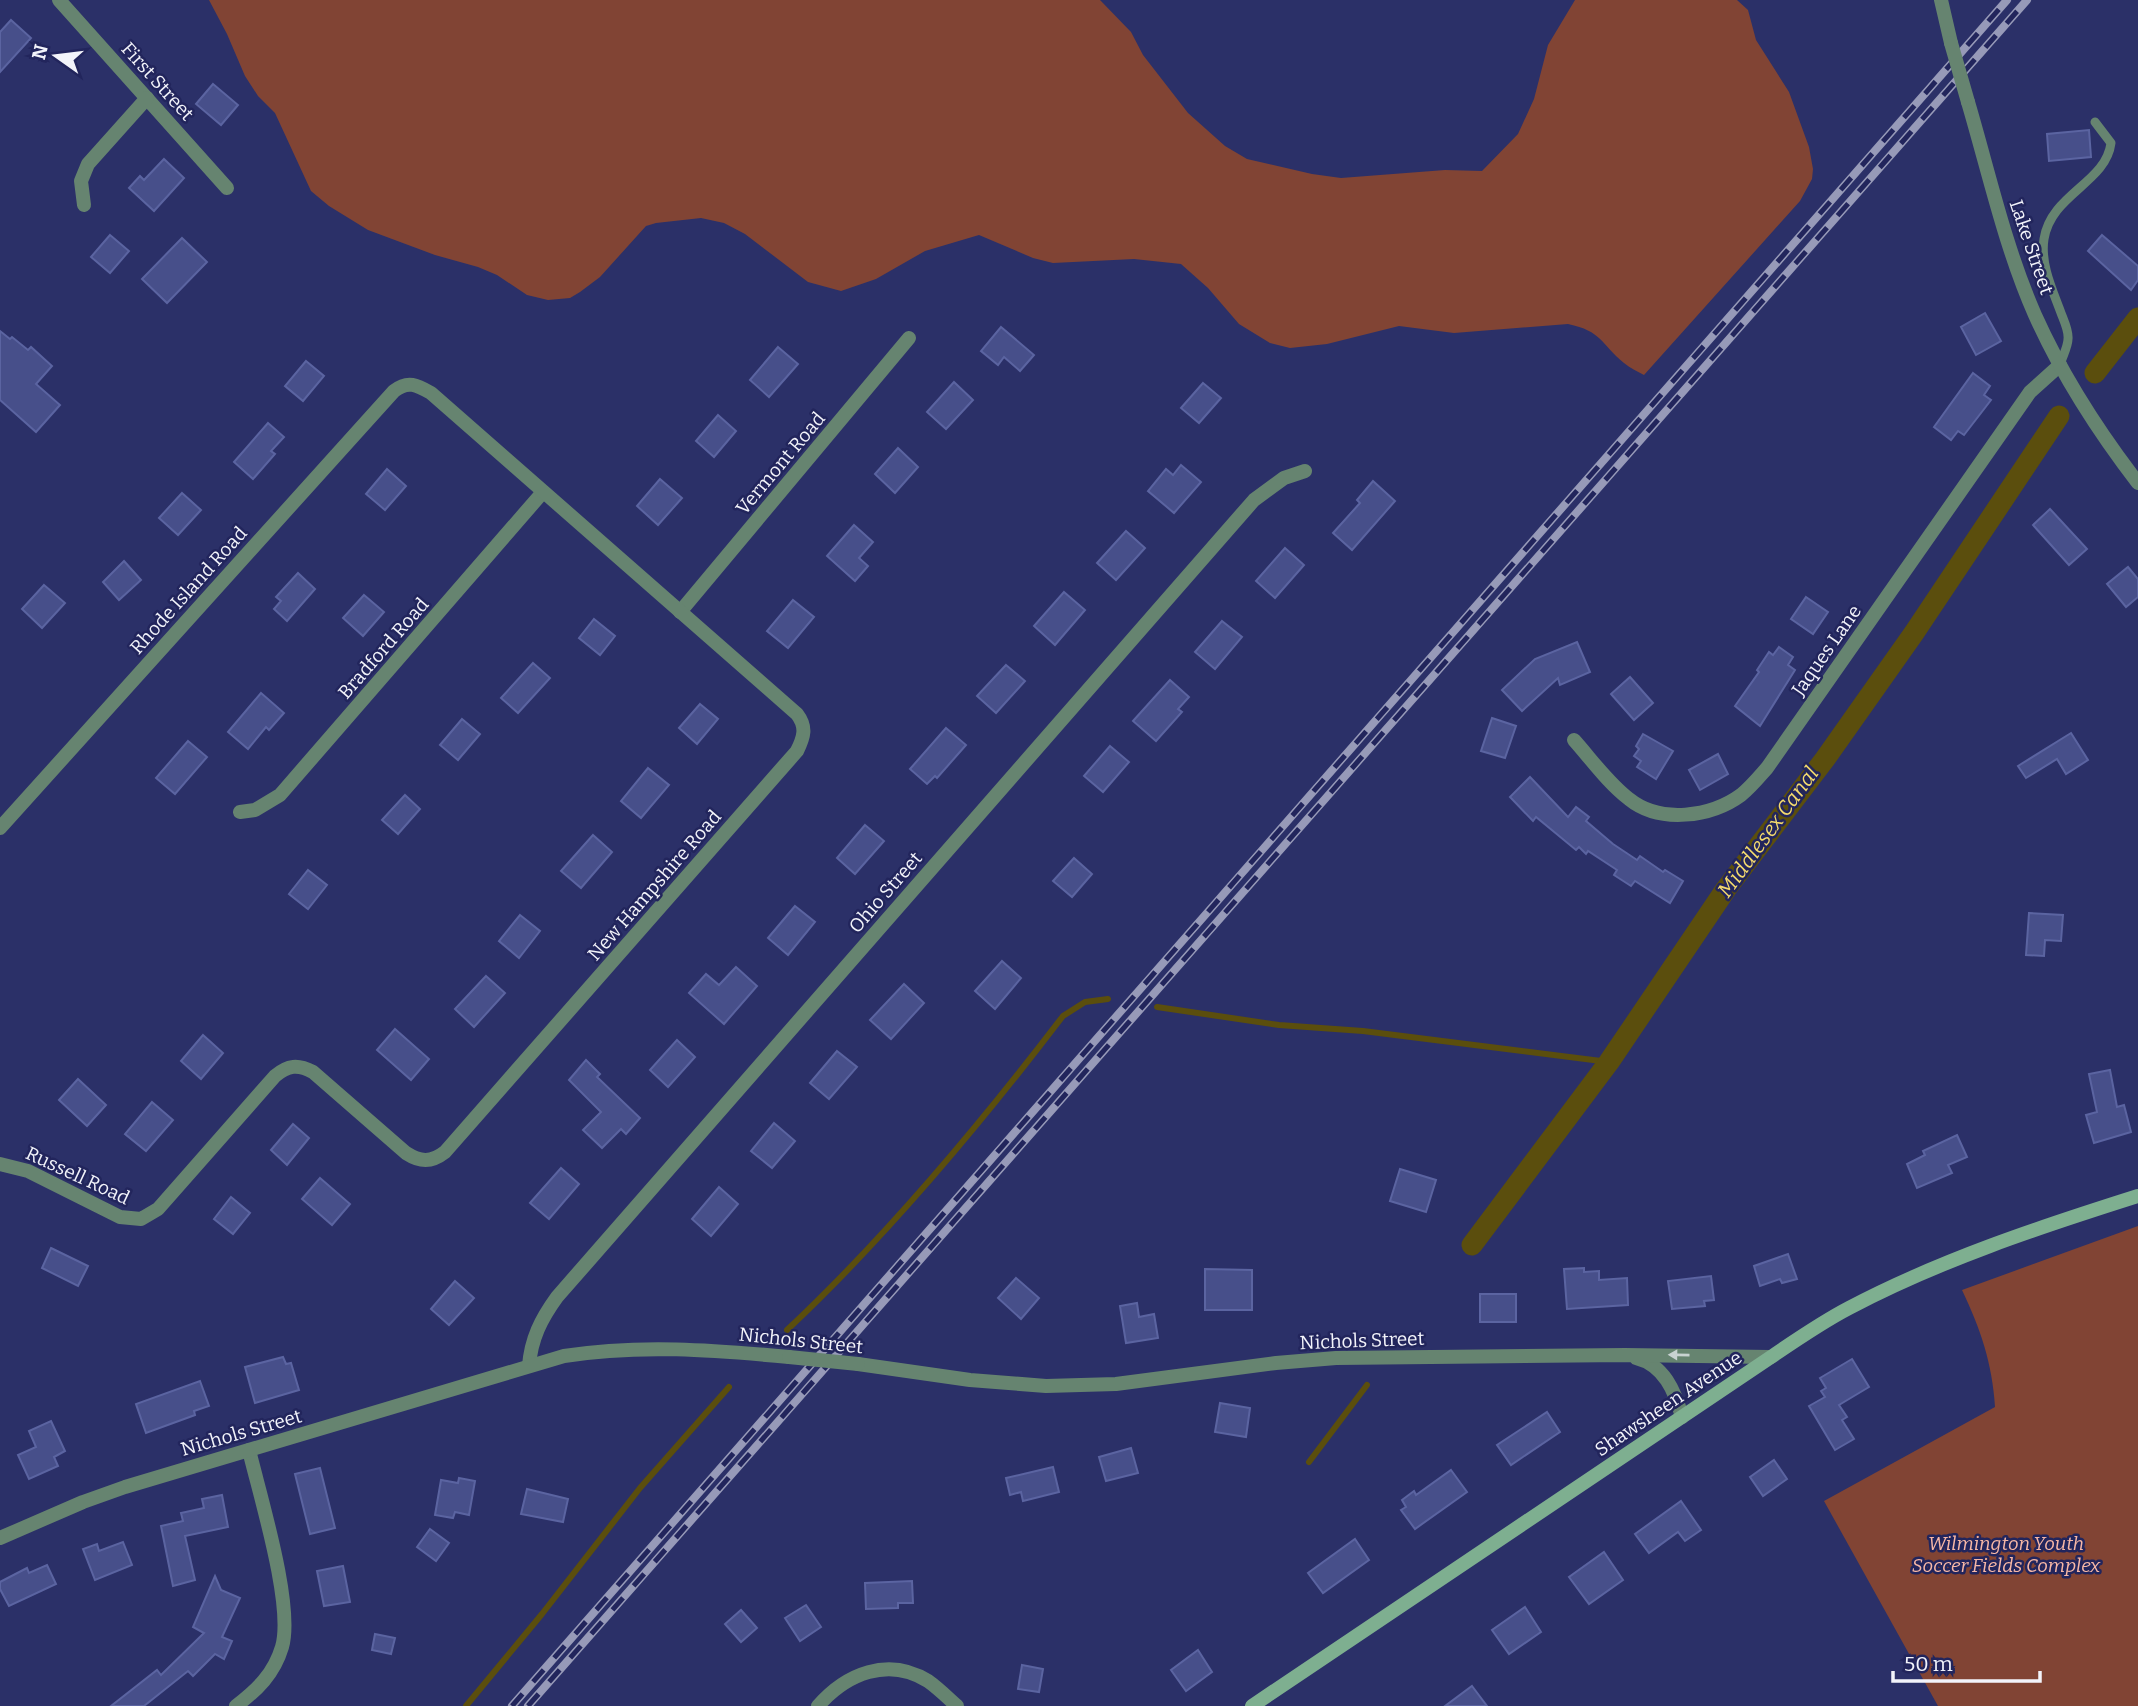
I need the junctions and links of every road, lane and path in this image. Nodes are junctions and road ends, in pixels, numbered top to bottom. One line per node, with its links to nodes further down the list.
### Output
1 (58, 0): 3 (street, First Street)
2 (1941, 0): 8 (street, Lake Street, bridge)
3 (147, 98): 5 (street, First Street); 6 (street)
4 (2095, 122): 8 (lane)
5 (227, 188)
6 (84, 205)
7 (909, 338): 13 (street, Vermont Road)
8 (2060, 365): 11 (street, Lake Street); 14 (street, Jaques Lane)
9 (409, 383): 12 (street, New Hampshire Road); 16 (street, Rhode Island Road)
10 (1305, 471): 22 (street, Ohio Street)
11 (2138, 483)
12 (544, 492): 13 (street, New Hampshire Road); 15 (street, Bradford Road)
13 (680, 612): 19 (street, New Hampshire Road)
14 (1574, 740)
15 (240, 812)
16 (0, 828)
17 (0, 1164): 19 (street, Russell Road)
18 (2138, 1196): 21 (main road, Shawsheen Avenue)
19 (141, 1219)
20 (1625, 1355): 21 (street, Nichols Street, one-way to 20); 22 (street, Nichols Street, bridge); 23 (street, Nichols Street)
21 (1771, 1357): 23 (main road, Shawsheen Avenue)
22 (529, 1366): 24 (street, Nichols Street)
23 (1682, 1417): 29 (main road, Shawsheen Avenue)
24 (249, 1450): 25 (street, Nichols Street); 26 (street)
25 (0, 1538)
26 (236, 1706)
27 (818, 1706): 28 (street)
28 (957, 1706)
29 (1252, 1706)

